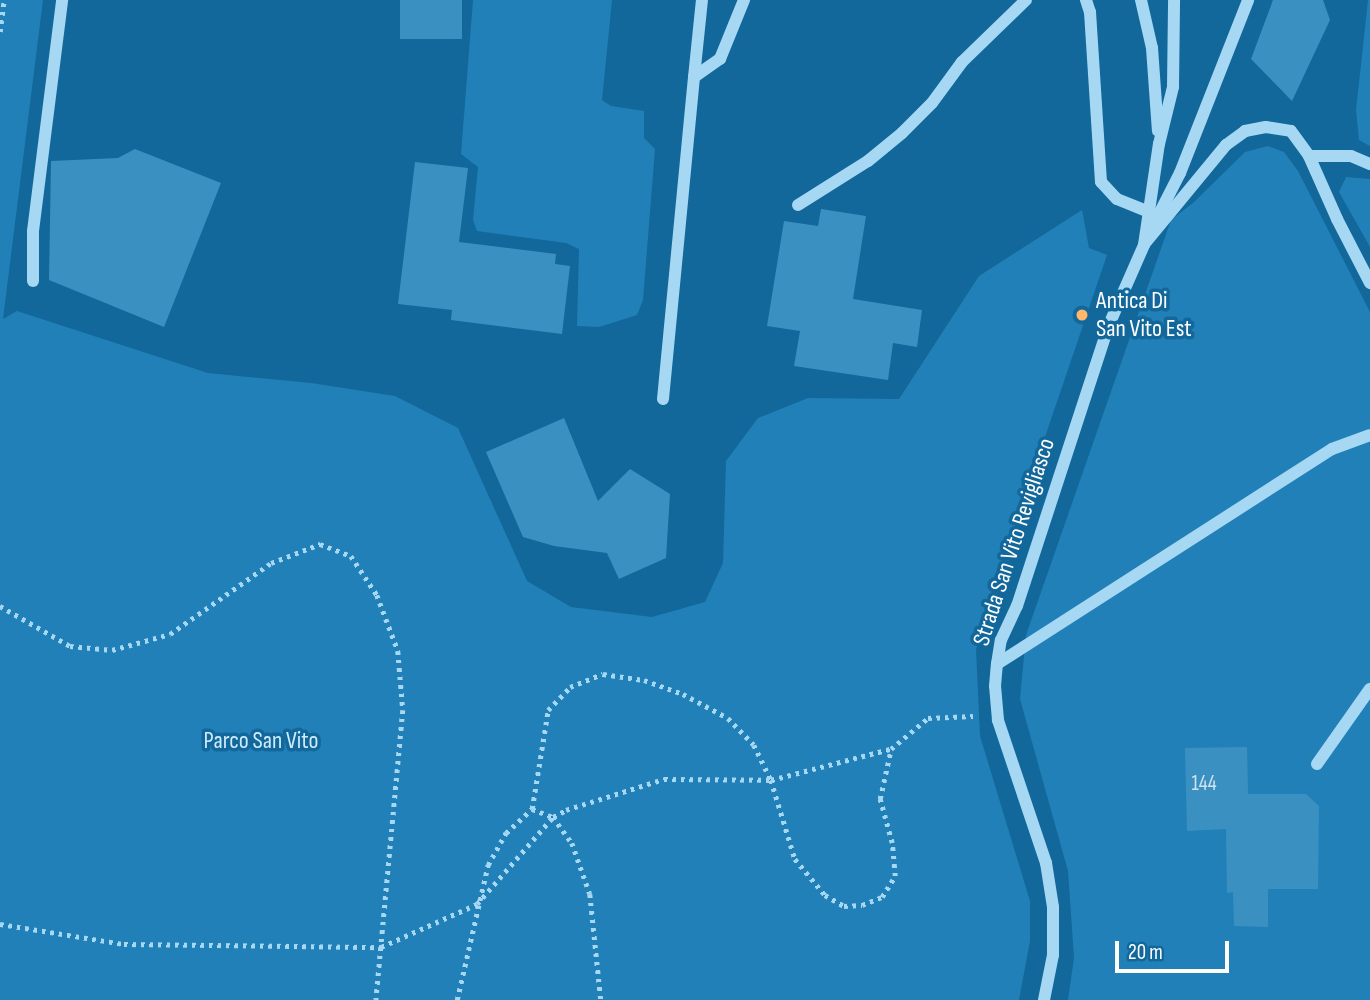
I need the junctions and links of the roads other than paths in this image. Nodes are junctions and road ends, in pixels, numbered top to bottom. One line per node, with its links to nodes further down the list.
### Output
1 (62, 0): 16 (street)
2 (702, 0): 9 (street)
3 (744, 0): 9 (street)
4 (1027, 0): 13 (street)
5 (1086, 0): 14 (street)
6 (1141, 0): 10 (street, Strada San Vito Revigliasco)
7 (1174, 0): 10 (street, Strada San Vito Revigliasco)
8 (1248, 0): 15 (street)
9 (694, 77): 18 (street)
10 (1159, 144): 14 (street, Strada San Vito Revigliasco)
11 (1310, 156): 12 (street); 15 (street); 17 (street)
12 (1370, 164)
13 (798, 205)
14 (1150, 212): 15 (street, Strada San Vito Revigliasco)
15 (1144, 244): 20 (street, Strada San Vito Revigliasco)
16 (33, 281)
17 (1370, 284)
18 (663, 399)
19 (1370, 435): 20 (street)
20 (997, 664): 23 (street, Strada San Vito Revigliasco)
21 (1370, 689): 22 (street)
22 (1317, 764)
23 (1044, 1000)

